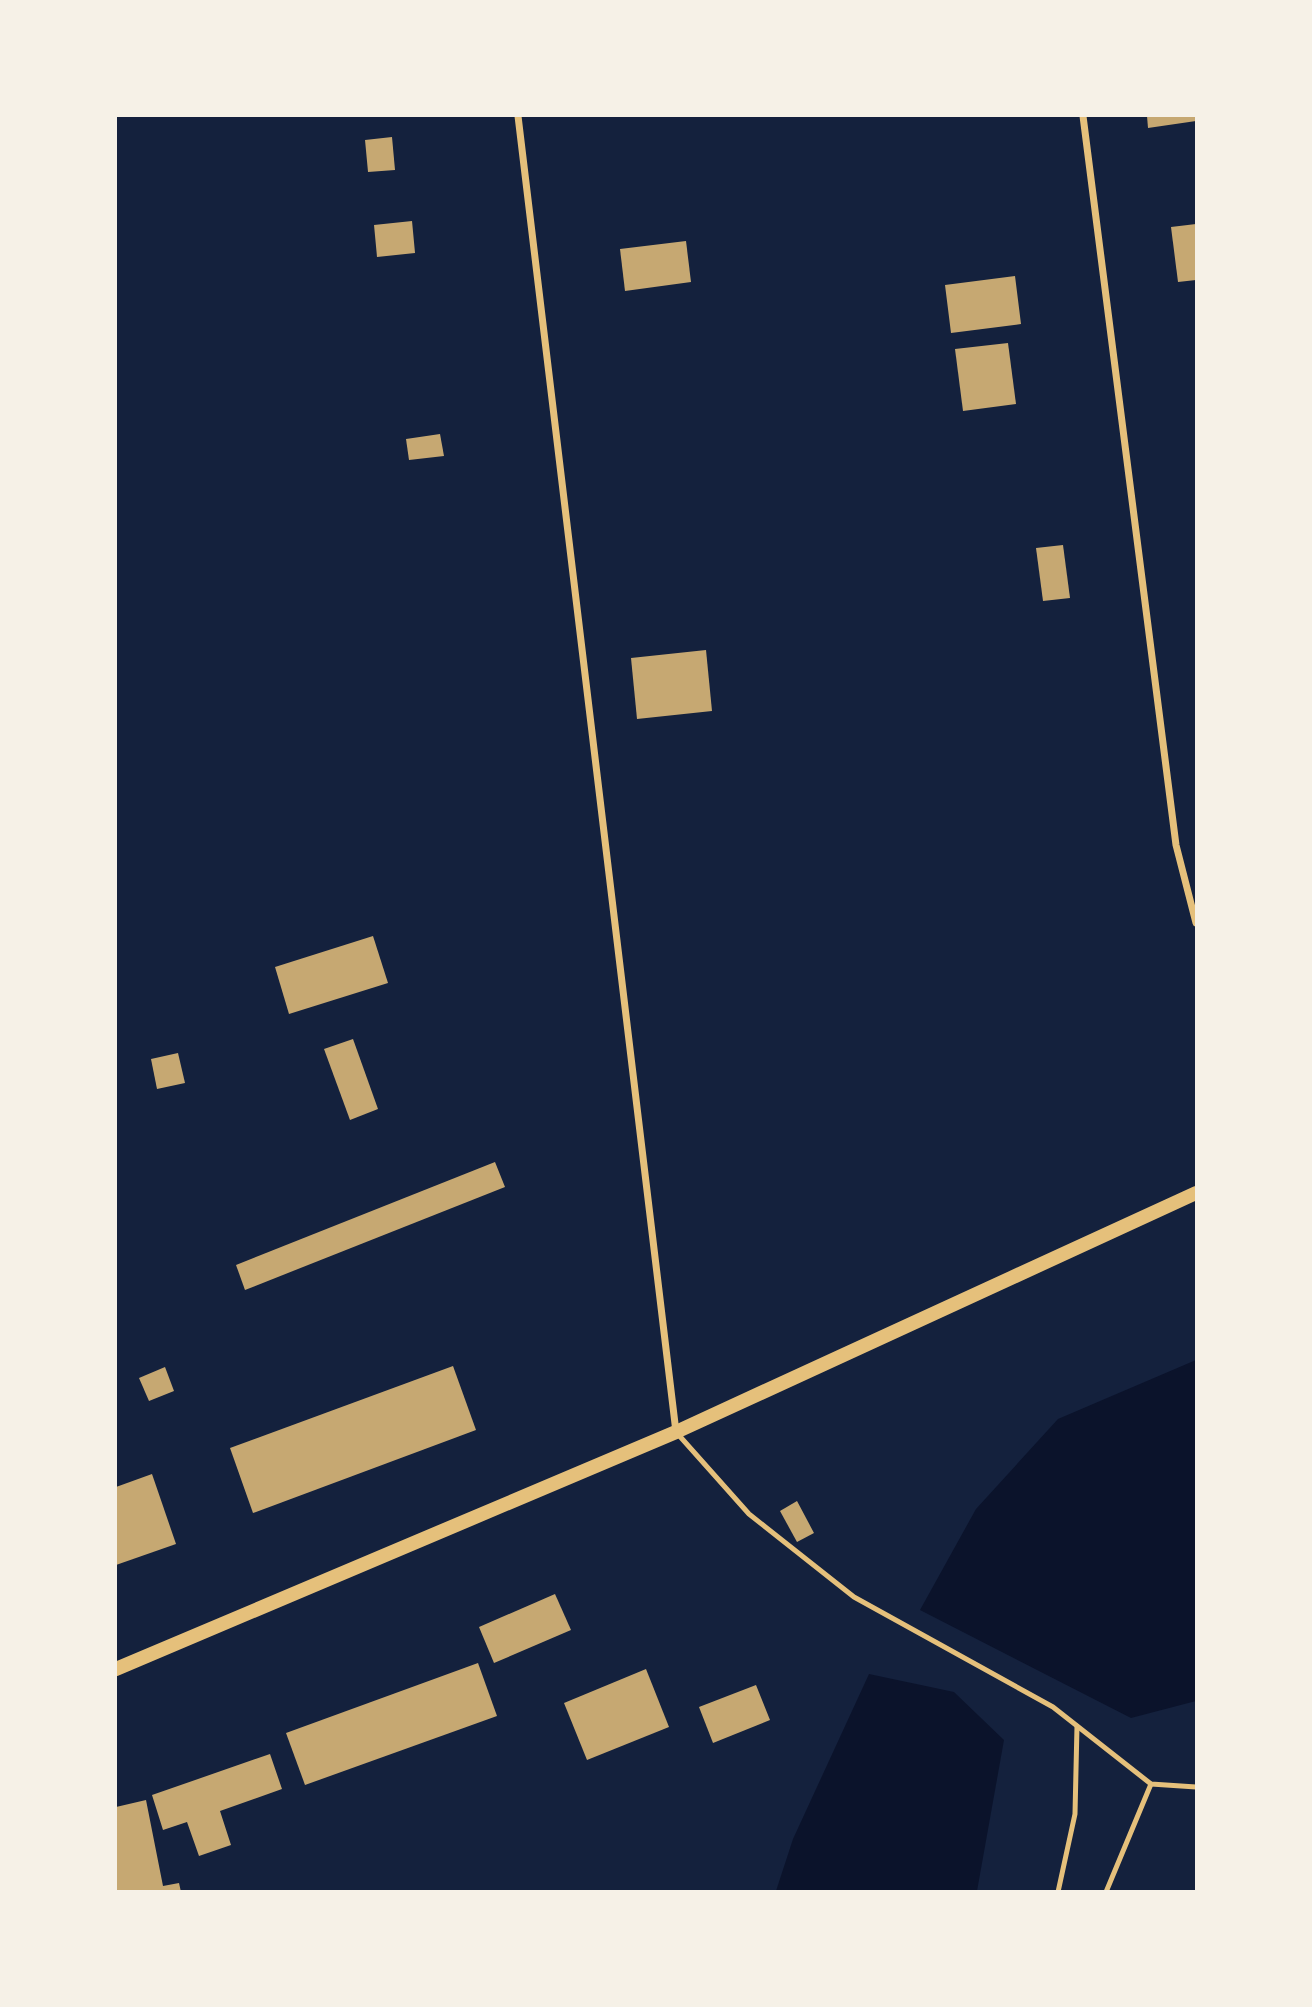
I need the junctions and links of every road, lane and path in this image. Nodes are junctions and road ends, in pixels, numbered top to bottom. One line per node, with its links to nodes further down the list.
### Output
1 (518, 116): 5 (street)
2 (1083, 116): 3 (street)
3 (1196, 923)
4 (1196, 1193): 5 (main road)
5 (676, 1432): 6 (main road); 7 (lane)
6 (116, 1669)
7 (1077, 1726): 8 (lane); 10 (lane)
8 (1151, 1784): 9 (lane); 11 (lane)
9 (1196, 1787)
10 (1058, 1892)
11 (1106, 1892)

